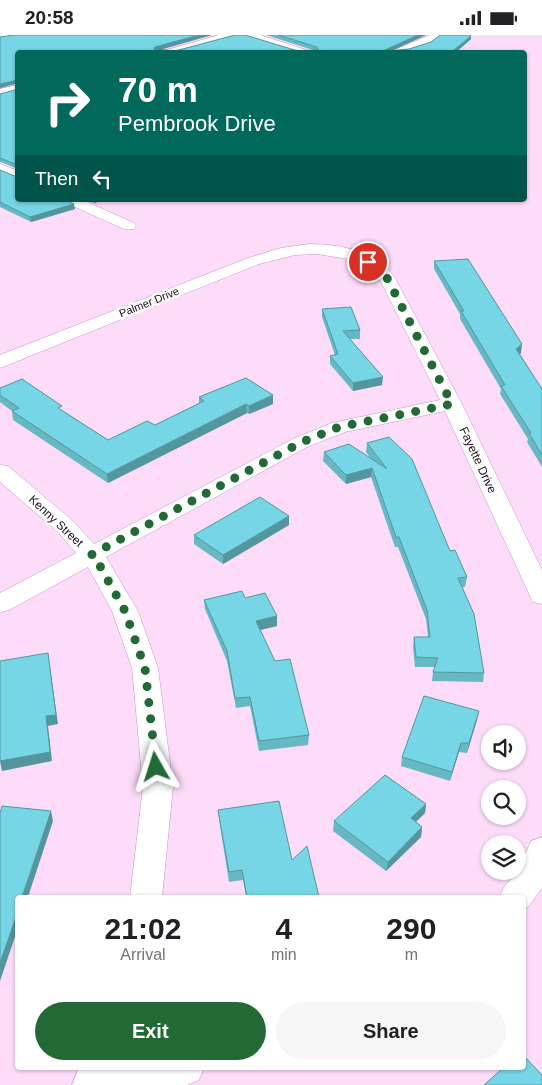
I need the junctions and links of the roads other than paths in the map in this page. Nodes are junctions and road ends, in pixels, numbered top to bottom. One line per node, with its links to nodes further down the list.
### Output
1 (11, 35): 5 (street)
2 (231, 35): 6 (street)
3 (249, 35): 7 (street)
4 (436, 35): 8 (street)
5 (0, 37)
6 (173, 50)
7 (301, 50)
8 (401, 50)
9 (15, 89): 10 (street)
10 (0, 93)
11 (15, 164): 12 (street)
12 (0, 168): 13 (street)
13 (15, 175)
14 (75, 202): 15 (street)
15 (129, 226)
16 (300, 250): 17 (street, Palmer Drive); 18 (street, Fayette Drive)
17 (0, 362)
18 (452, 404): 20 (street); 21 (street, Fayette Drive)
19 (0, 471): 20 (street, Kenny Street)
20 (91, 555): 22 (street); 24 (street, Kenny Street)
21 (542, 596)
22 (0, 604)
23 (542, 850): 25 (street)
24 (146, 895)
25 (518, 895)
26 (97, 1070): 28 (street)
27 (175, 1070): 29 (street)
28 (91, 1085)
29 (118, 1085)

